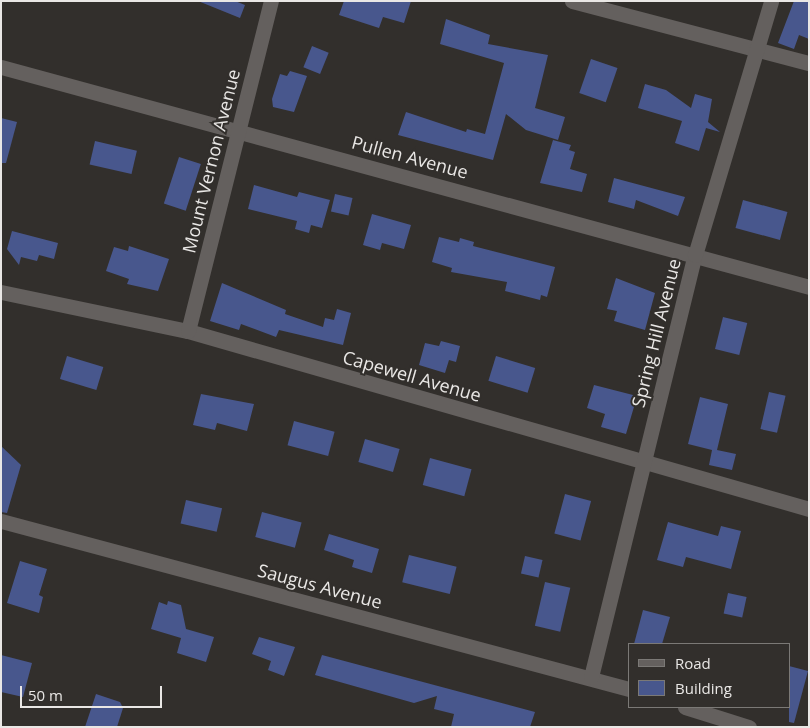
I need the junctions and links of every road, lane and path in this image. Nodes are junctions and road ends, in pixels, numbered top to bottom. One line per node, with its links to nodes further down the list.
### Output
1 (271, 1): 7 (street, Mount Vernon Avenue)
2 (572, 1): 4 (street)
3 (770, 1): 4 (street, Spring Hill Avenue)
4 (758, 48): 5 (street); 8 (street, Spring Hill Avenue)
5 (809, 63)
6 (1, 67): 7 (street, Pullen Avenue)
7 (237, 129): 8 (street, Pullen Avenue); 11 (street, Mount Vernon Avenue)
8 (695, 255): 9 (street, Pullen Avenue); 12 (street, Spring Hill Avenue)
9 (809, 287)
10 (1, 292): 11 (street, Capewell Avenue)
11 (188, 330): 12 (street, Capewell Avenue)
12 (643, 463): 13 (street, Capewell Avenue); 15 (street, Spring Hill Avenue)
13 (809, 509)
14 (1, 521): 15 (street, Saugus Avenue)
15 (591, 677): 16 (street, Saugus Avenue)
16 (628, 689)
17 (688, 708): 18 (street)
18 (749, 727)

